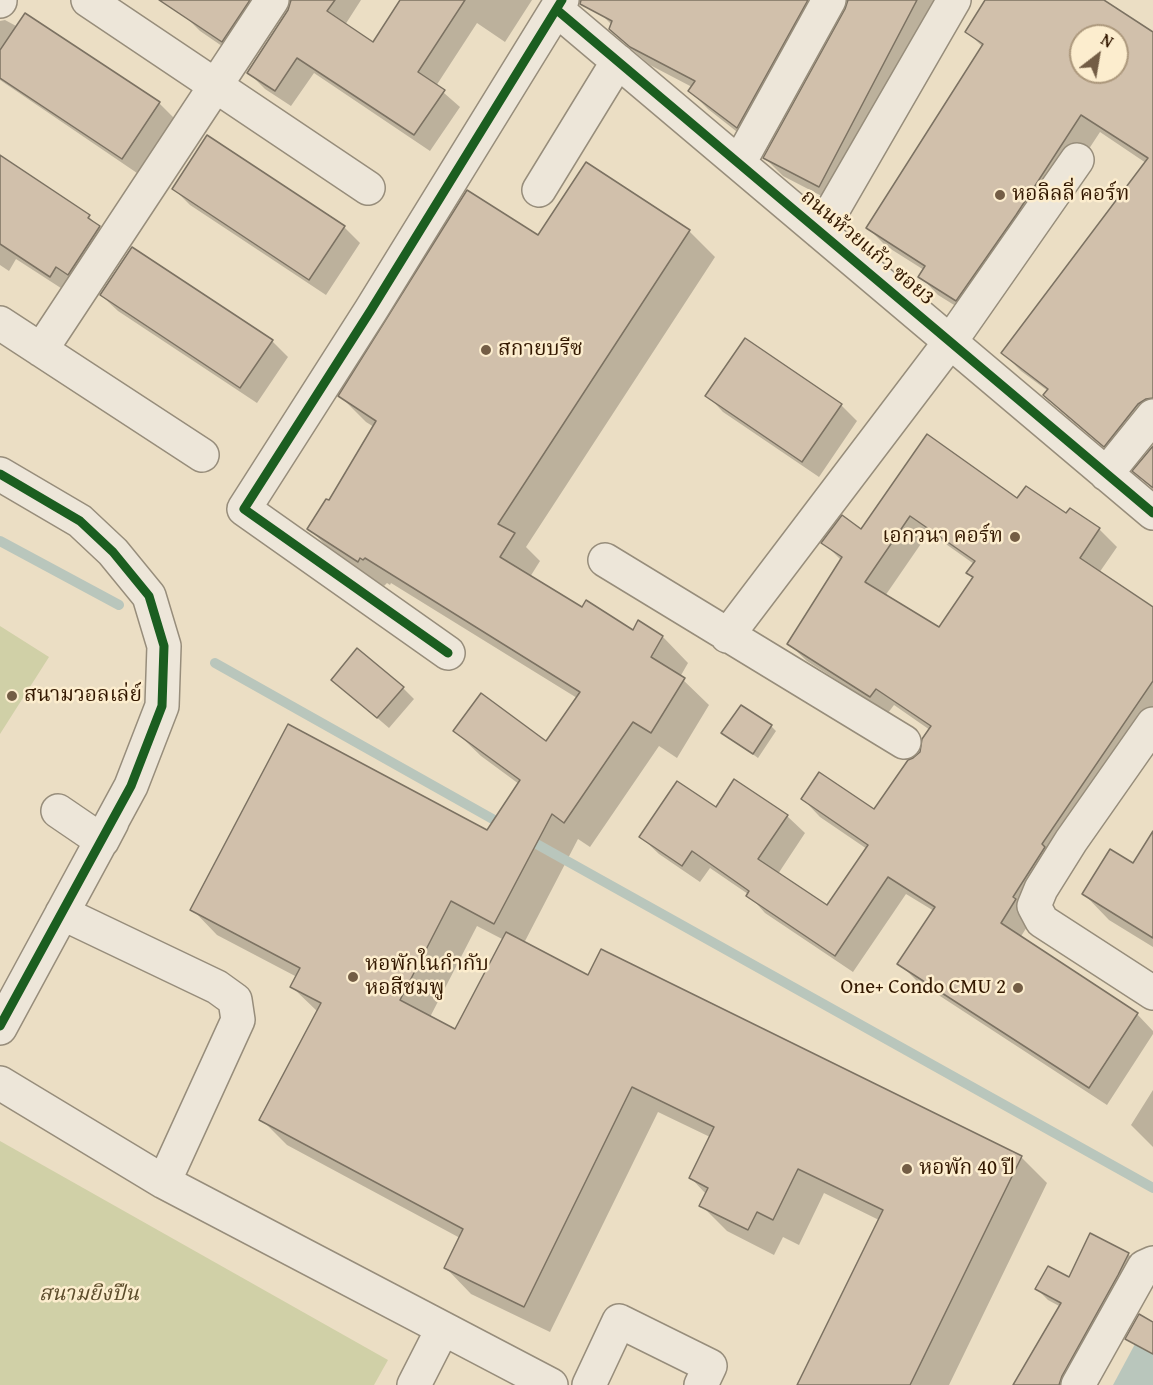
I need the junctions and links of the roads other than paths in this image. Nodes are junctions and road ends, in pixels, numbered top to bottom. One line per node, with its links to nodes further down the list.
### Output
1 (88, 0): 7 (street)
2 (272, 0): 7 (street)
3 (829, 0): 9 (street)
4 (954, 0): 12 (street)
5 (560, 5): 6 (street, ถนนห้วยแก้ว ซอย3); 23 (street)
6 (618, 62): 9 (street, ถนนห้วยแก้ว ซอย3); 11 (street)
7 (216, 85): 10 (street); 15 (street)
8 (1077, 160): 14 (street)
9 (739, 163): 12 (street, ถนนห้วยแก้ว ซอย3)
10 (368, 188)
11 (539, 190)
12 (820, 232): 14 (street, ถนนห้วยแก้ว ซอย3)
13 (0, 323): 15 (street)
14 (950, 342): 19 (street, ถนนห้วยแก้ว ซอย3); 22 (street)
15 (41, 350): 17 (street)
16 (1153, 416): 19 (street)
17 (202, 455)
18 (0, 474): 27 (street)
19 (1106, 474): 20 (street, ถนนห้วยแก้ว ซอย3)
20 (1153, 513)
21 (605, 560): 22 (street)
22 (727, 636): 25 (street)
23 (448, 653)
24 (1153, 724): 29 (street)
25 (904, 742)
26 (58, 812): 27 (street)
27 (102, 841): 28 (street)
28 (62, 913): 30 (street); 32 (street)
29 (1153, 993)
30 (0, 1027)
31 (0, 1083): 32 (street)
32 (164, 1182): 34 (street); 36 (street)
33 (1153, 1263): 39 (street)
34 (441, 1332): 35 (street); 36 (street)
35 (414, 1385)
36 (550, 1385)
37 (589, 1385): 38 (street)
38 (701, 1385)
39 (1078, 1385)

